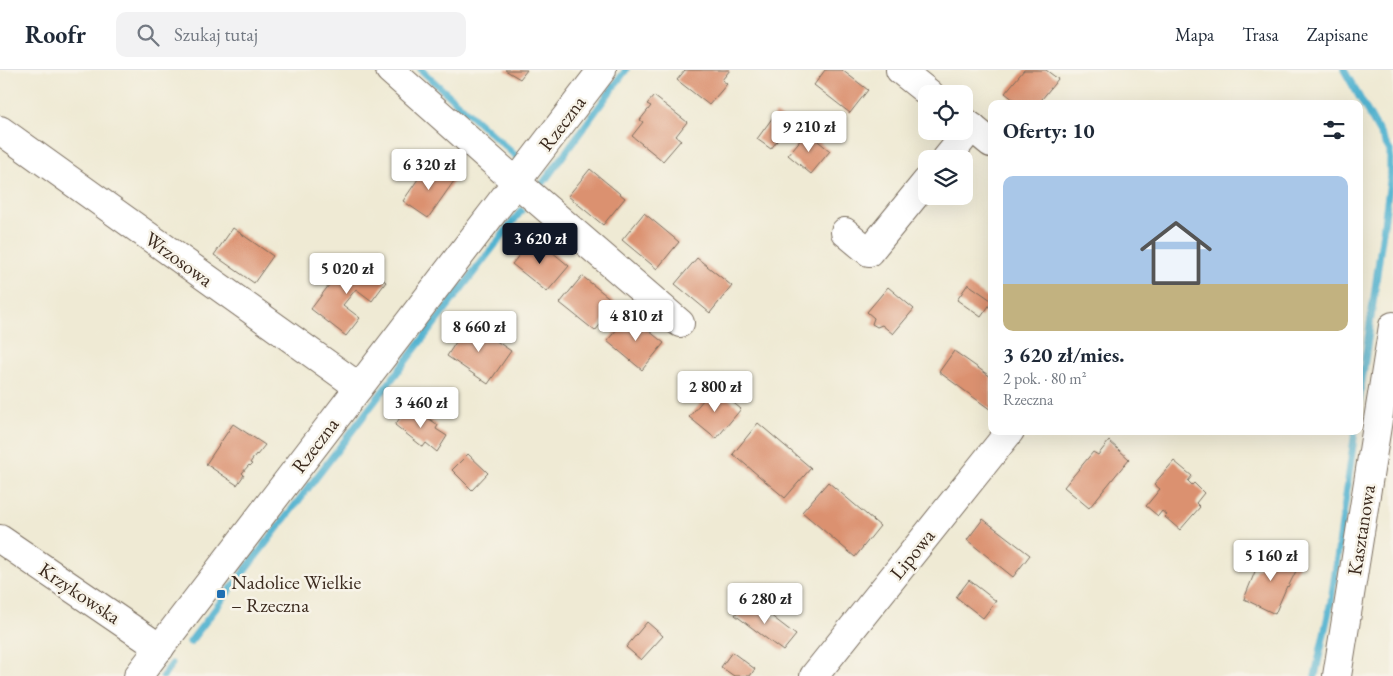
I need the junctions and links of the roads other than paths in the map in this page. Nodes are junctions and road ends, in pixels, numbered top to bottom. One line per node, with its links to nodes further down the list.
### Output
1 (390, 70): 8 (street)
2 (602, 70): 8 (street, Rzeczna)
3 (900, 70): 4 (street)
4 (919, 85)
5 (0, 130): 13 (street, Wrzosowa)
6 (976, 131): 7 (street)
7 (956, 150)
8 (516, 182): 11 (street); 13 (street, Rzeczna)
9 (918, 192): 10 (street)
10 (844, 232)
11 (680, 323)
12 (1393, 326): 19 (street, Kasztanowa)
13 (359, 387): 16 (street, Rzeczna)
14 (1007, 435): 18 (street, Lipowa)
15 (0, 539): 16 (street, Krzykowska)
16 (160, 648): 17 (street, Rzeczna)
17 (138, 676)
18 (814, 676)
19 (1338, 676)

